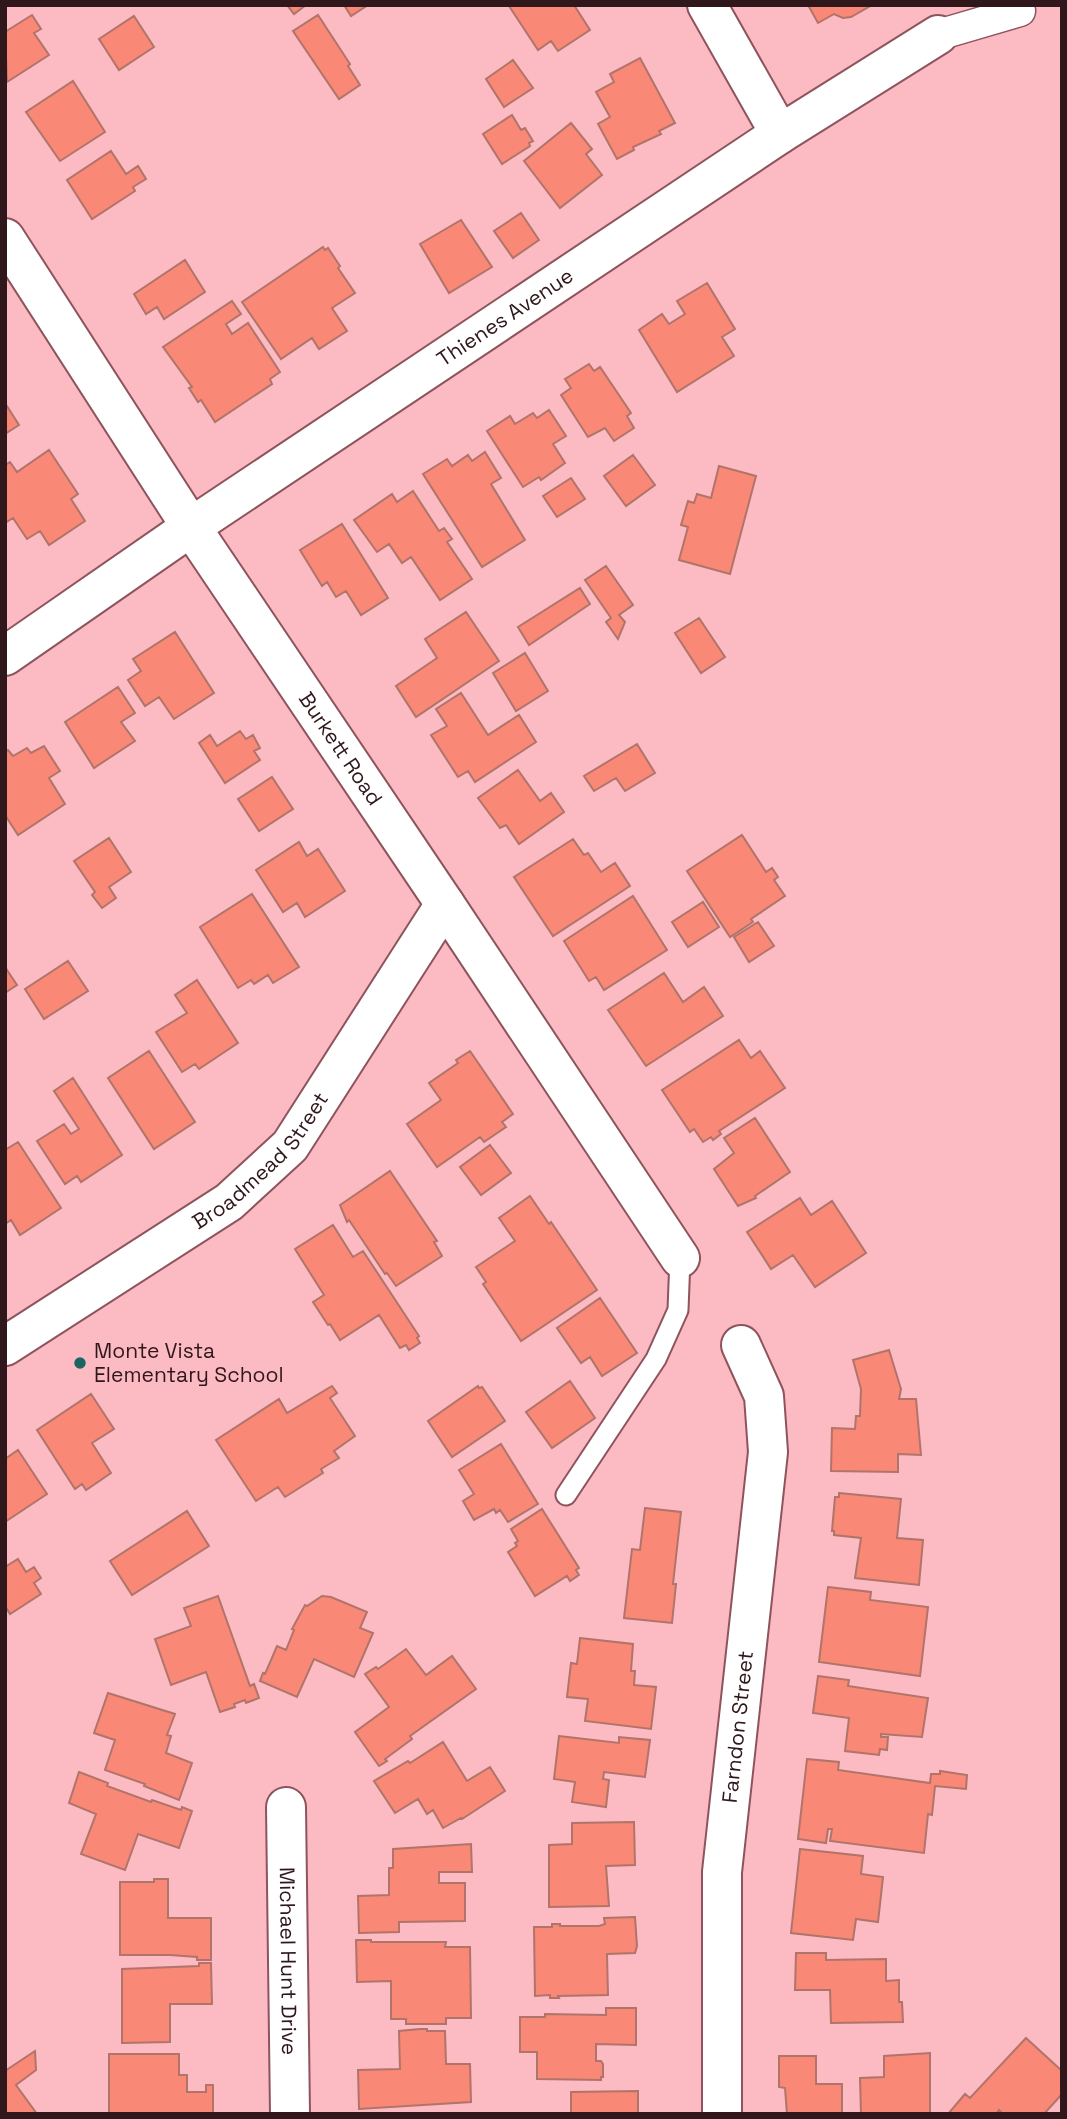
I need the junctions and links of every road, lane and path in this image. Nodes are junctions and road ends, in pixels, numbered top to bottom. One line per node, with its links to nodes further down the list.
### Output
1 (706, 5): 4 (street)
2 (1020, 11): 3 (street, Thienes Avenue)
3 (938, 35): 4 (street, Thienes Avenue)
4 (780, 134): 6 (street, Thienes Avenue)
5 (5, 238): 6 (street, Burkett Road)
6 (191, 527): 7 (street, Thienes Avenue); 8 (street, Burkett Road)
7 (5, 656)
8 (445, 904): 9 (street, Burkett Road); 11 (street, Broadmead Street)
9 (680, 1258): 12 (lane)
10 (741, 1345): 15 (street, Farndon Street)
11 (5, 1346)
12 (566, 1495)
13 (286, 1807): 14 (street, Michael Hunt Drive)
14 (290, 2114)
15 (722, 2114)

